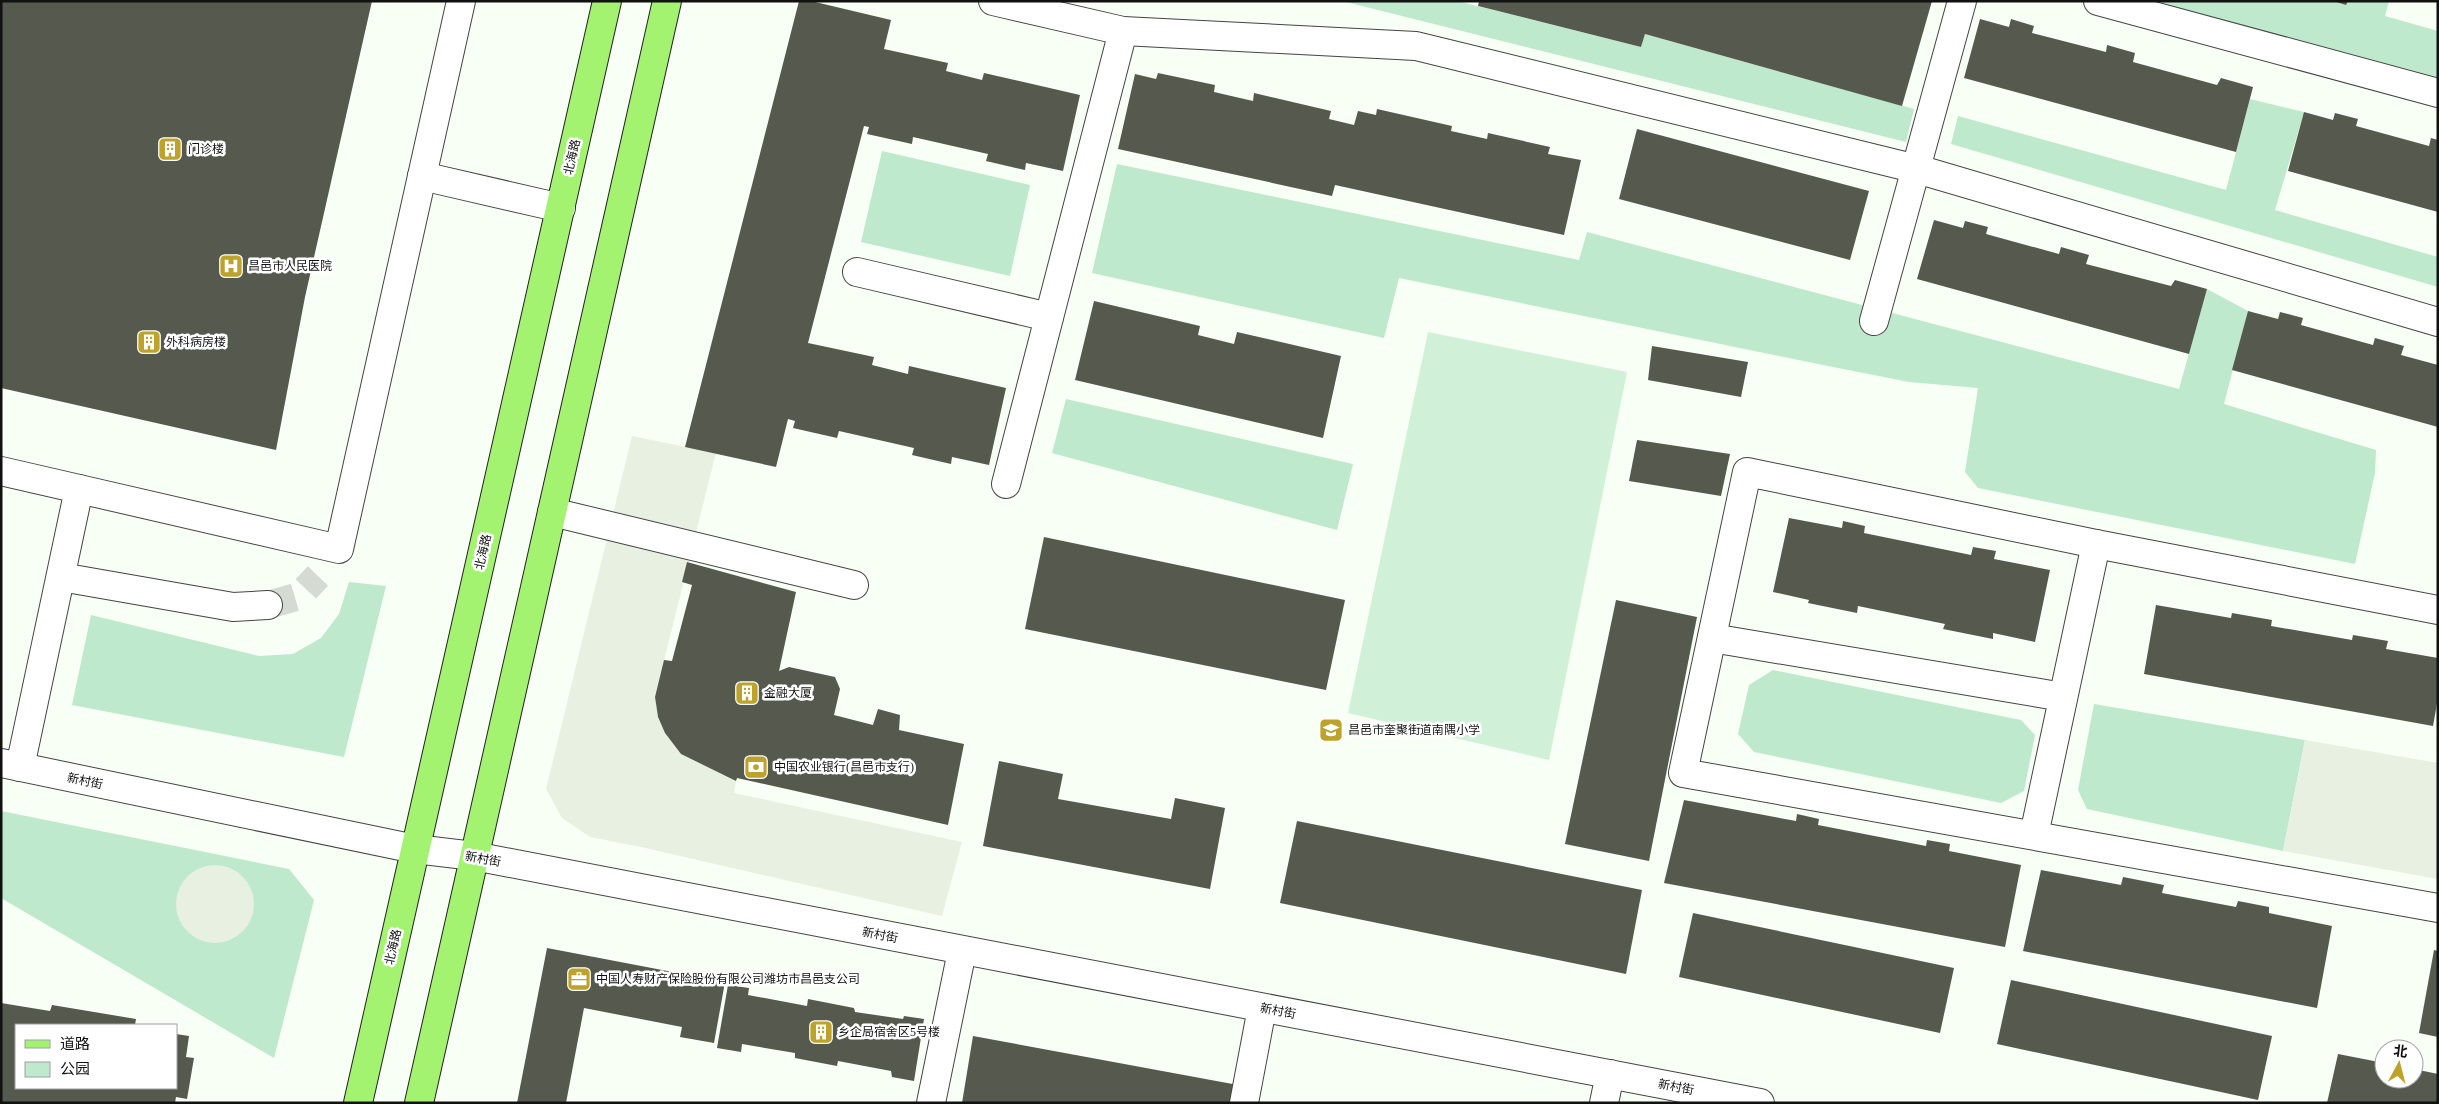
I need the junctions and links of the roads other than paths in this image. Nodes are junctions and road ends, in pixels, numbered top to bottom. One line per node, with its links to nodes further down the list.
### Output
1 (461, 1): 10 (street)
2 (607, 1): 11 (main road, 北海路)
3 (667, 1): 19 (main road)
4 (993, 1): 7 (street)
5 (1962, 1): 9 (street)
6 (2098, 1): 8 (street)
7 (1123, 31): 9 (street); 13 (street)
8 (2438, 93)
9 (1917, 169): 14 (street); 15 (street)
10 (422, 176): 11 (street); 18 (street)
11 (561, 208): 29 (main road, 北海路)
12 (857, 272): 13 (street)
13 (1049, 317): 17 (street)
14 (1874, 321)
15 (2438, 322)
16 (1, 471): 18 (street)
17 (1006, 484)
18 (79, 489): 21 (street)
19 (552, 512): 22 (street); 30 (main road)
20 (2096, 544): 24 (street); 25 (street); 26 (street)
21 (61, 576): 23 (street); 27 (street)
22 (854, 585)
23 (268, 605)
24 (2438, 610)
25 (1712, 638): 26 (street); 28 (street)
26 (2064, 697): 28 (street)
27 (11, 766): 29 (street, 新村街)
28 (2034, 836): 31 (street)
29 (415, 849): 30 (street, 新村街); 35 (main road, 北海路)
30 (474, 856): 32 (street, 新村街); 36 (main road)
31 (2438, 908)
32 (962, 951): 33 (street, 新村街); 37 (street)
33 (1262, 1008): 34 (street, 新村街); 38 (street)
34 (1610, 1074): 39 (street); 40 (street, 新村街)
35 (358, 1103)
36 (419, 1103)
37 (931, 1103)
38 (1244, 1103)
39 (1604, 1103)
40 (1760, 1103)

